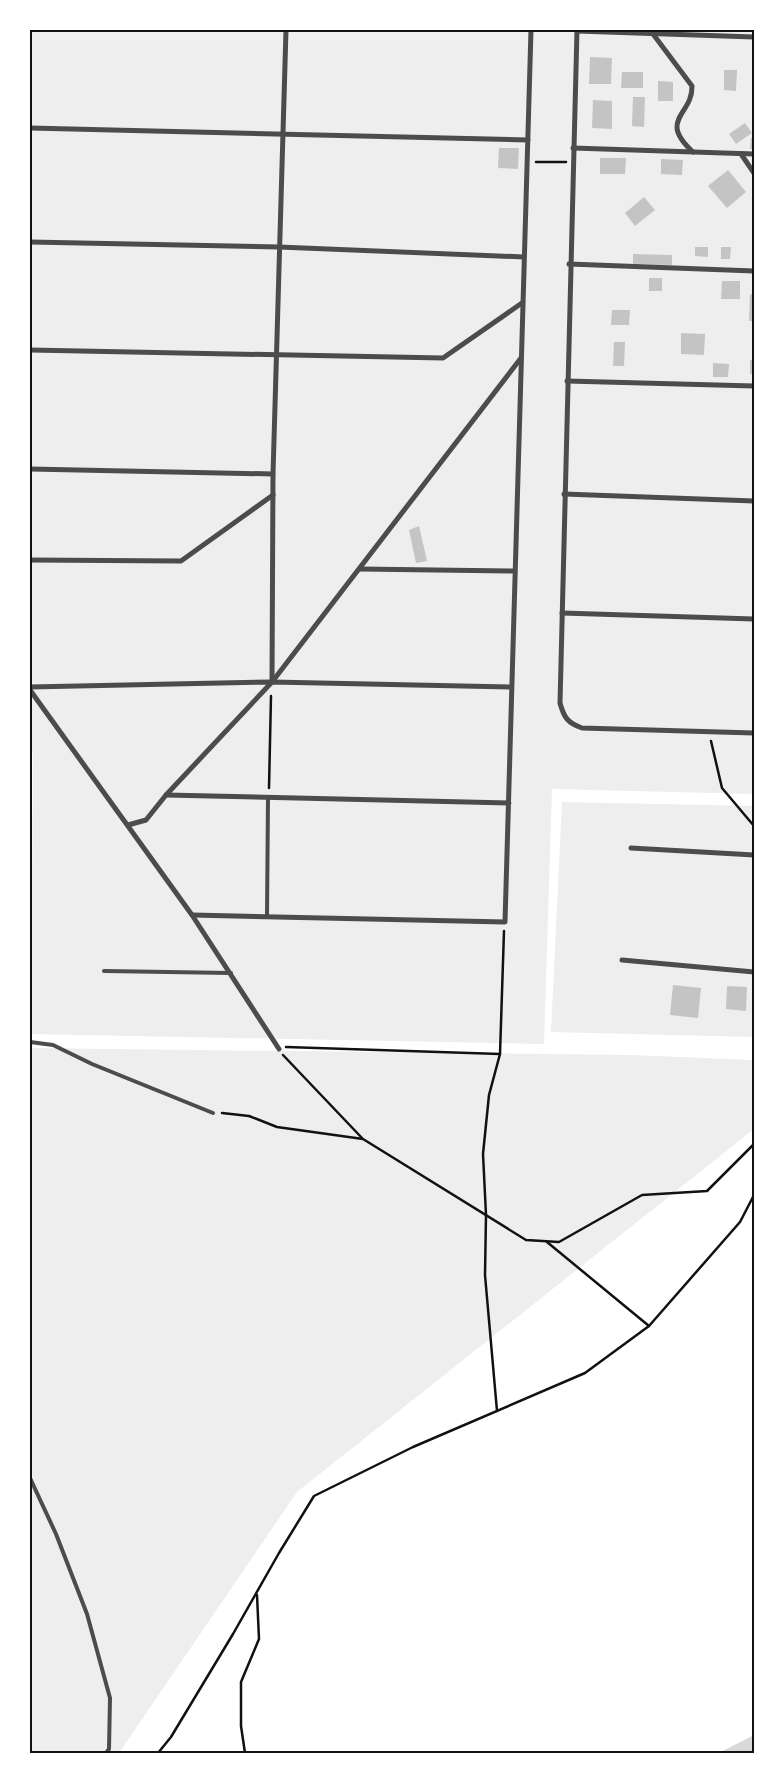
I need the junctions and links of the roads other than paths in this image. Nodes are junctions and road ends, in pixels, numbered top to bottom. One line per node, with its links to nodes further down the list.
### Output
1 (286, 30): 7 (street)
2 (531, 30): 8 (street)
3 (577, 31): 4 (street); 9 (street)
4 (653, 34): 5 (street); 10 (street)
5 (754, 38)
6 (30, 128): 7 (street)
7 (282, 135): 8 (street); 15 (street)
8 (528, 140): 16 (street)
9 (573, 148): 10 (street); 17 (street)
10 (693, 152): 11 (street)
11 (741, 154): 12 (street); 13 (street)
12 (754, 154)
13 (754, 172)
14 (30, 242): 15 (street)
15 (279, 247): 16 (street); 21 (street)
16 (524, 257): 19 (street)
17 (570, 264): 18 (street); 23 (street)
18 (754, 271)
19 (522, 303): 21 (street); 22 (street)
20 (30, 350): 21 (street)
21 (277, 354): 26 (street)
22 (521, 358): 31 (street); 32 (street)
23 (567, 381): 24 (street); 27 (street)
24 (754, 386)
25 (30, 469): 26 (street)
26 (273, 474): 28 (street)
27 (564, 494): 29 (street); 33 (street)
28 (273, 495): 30 (street); 35 (street)
29 (754, 501)
30 (30, 560)
31 (360, 569): 32 (street); 35 (street)
32 (514, 571): 36 (street)
33 (562, 613): 34 (street); 38 (street)
34 (754, 619)
35 (272, 682): 36 (street); 37 (street); 39 (street)
36 (511, 687): 41 (street)
37 (30, 689): 42 (street)
38 (754, 734)
39 (166, 795): 40 (street); 42 (street)
40 (268, 797): 41 (street); 46 (lane)
41 (508, 803): 46 (street)
42 (128, 826): 45 (street)
43 (632, 848): 44 (street)
44 (754, 855)
45 (192, 915): 46 (street); 50 (street)
46 (267, 916)
47 (622, 960): 49 (street)
48 (104, 971): 50 (lane)
49 (754, 972)
50 (231, 973): 52 (street)
51 (30, 1042): 53 (lane)
52 (278, 1050)
53 (213, 1112)
54 (30, 1478): 55 (lane)
55 (106, 1753)

